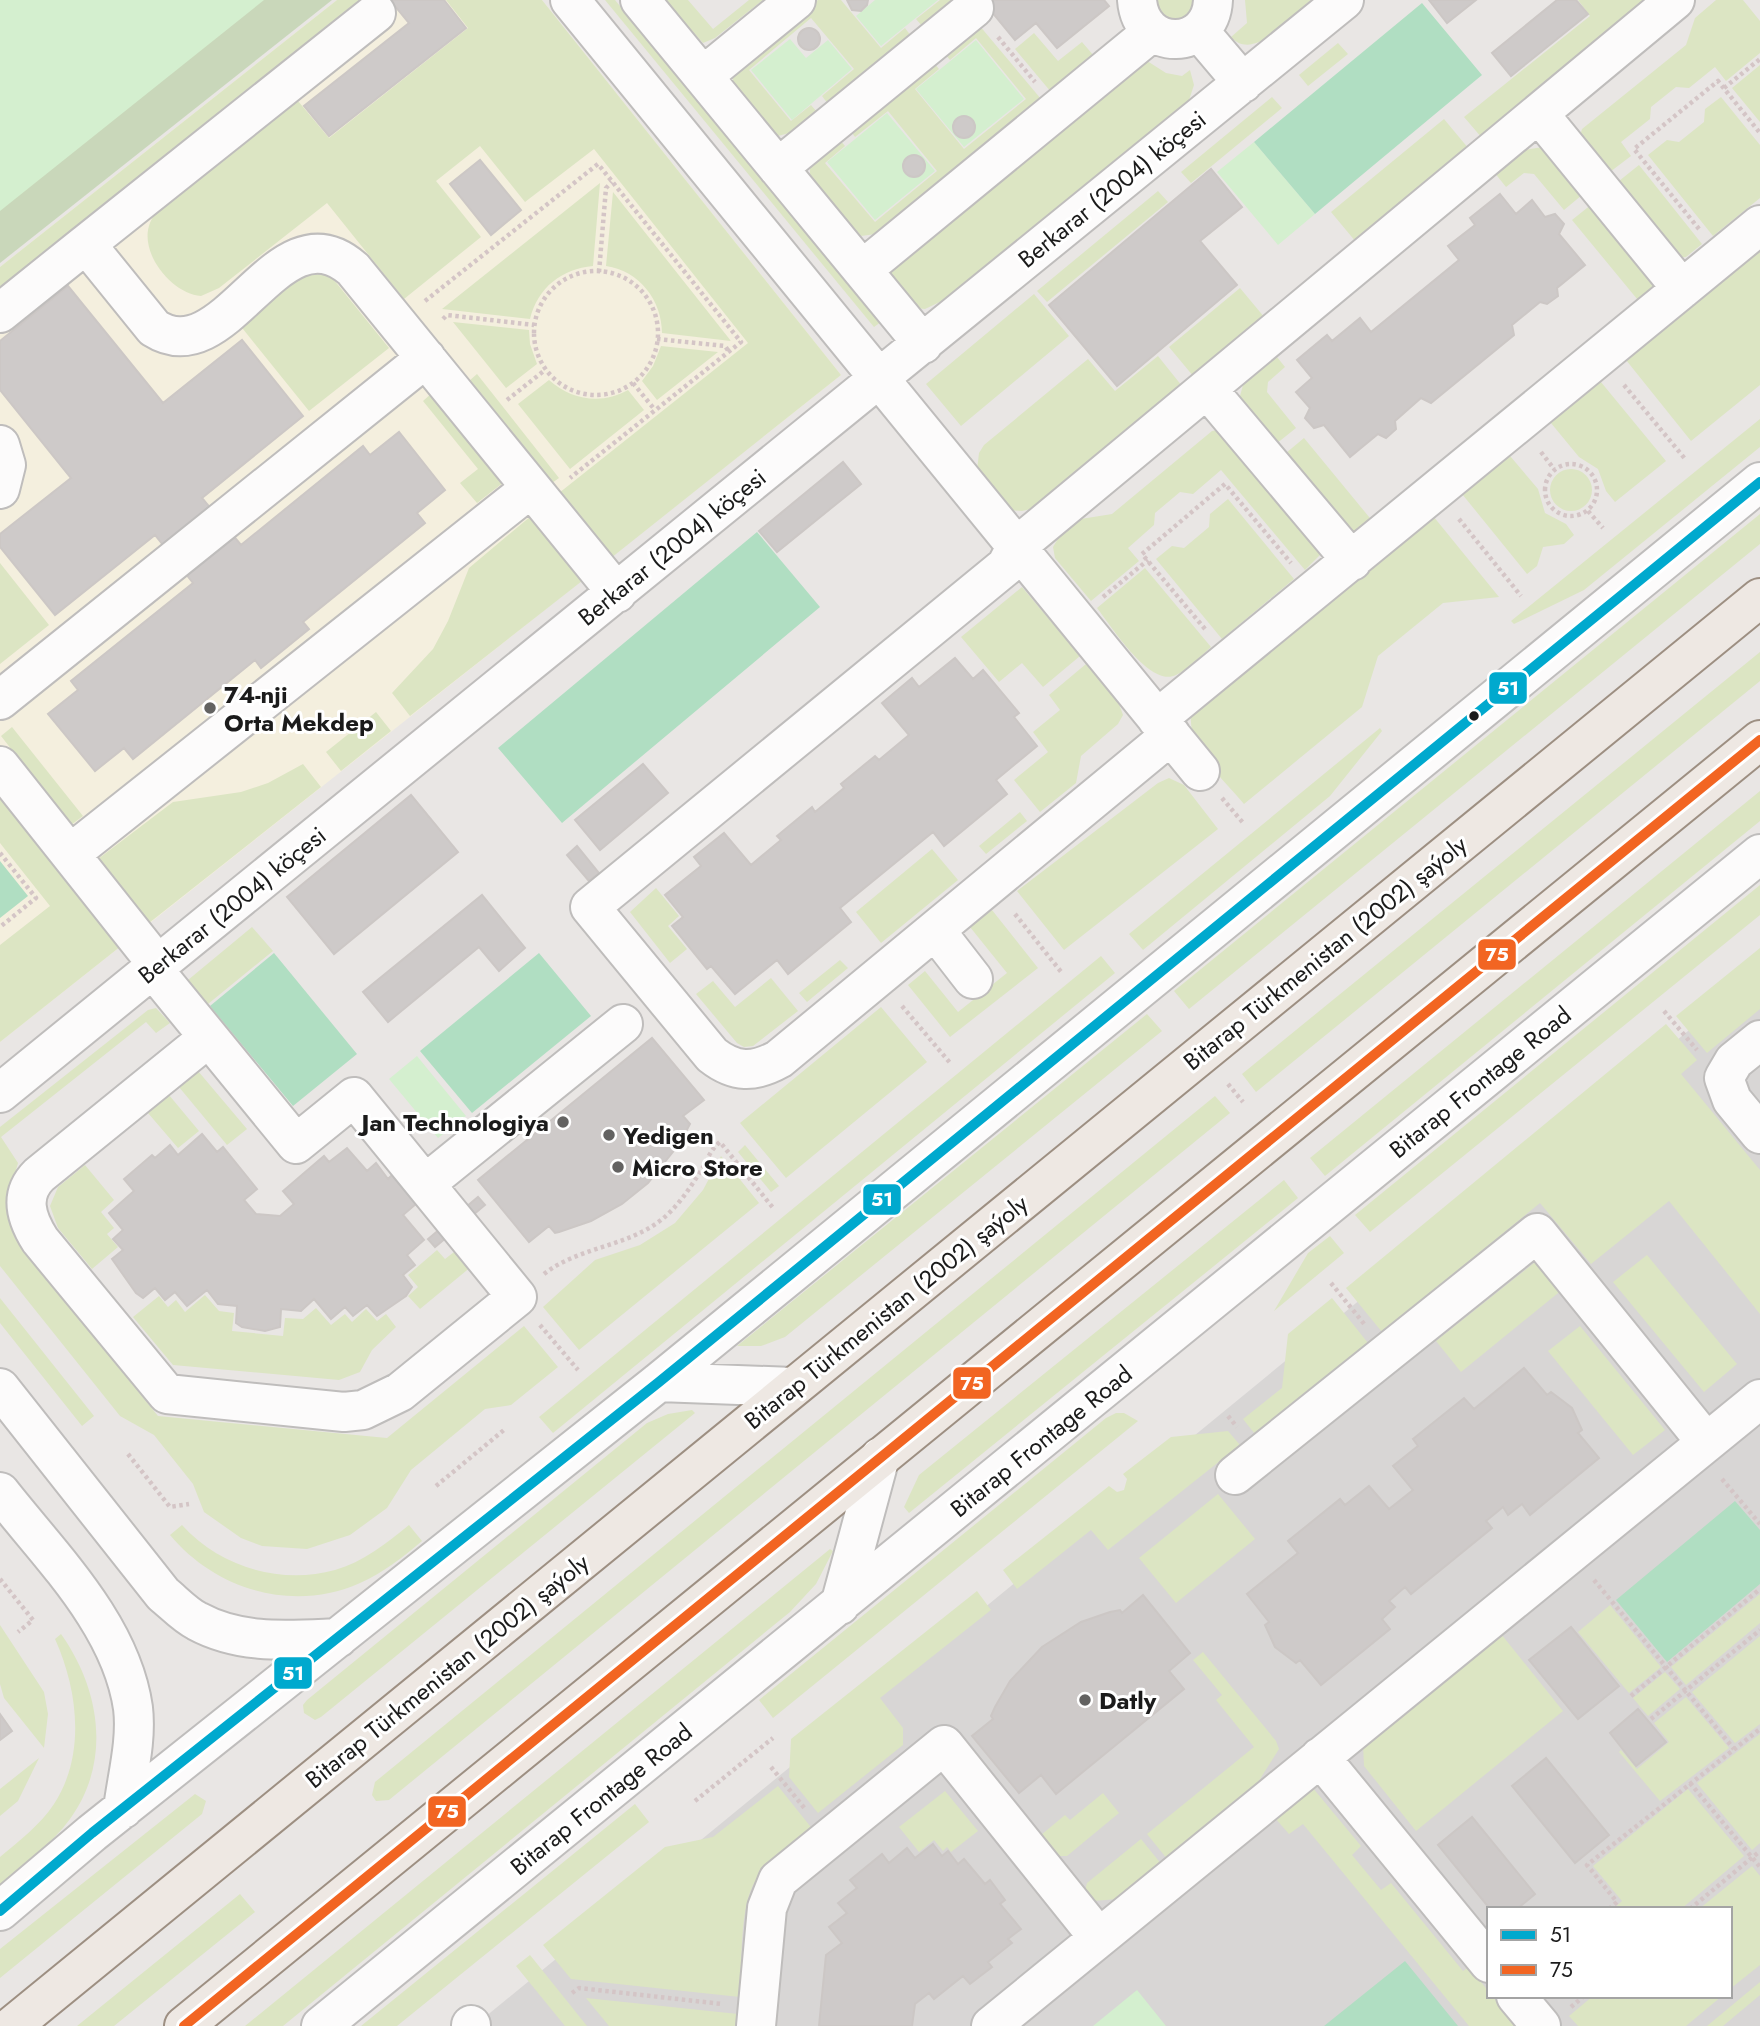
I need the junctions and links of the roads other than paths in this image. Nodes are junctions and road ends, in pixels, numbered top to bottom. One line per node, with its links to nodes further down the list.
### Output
1 (570, 0): 21 (street)
2 (640, 0): 10 (street)
3 (796, 0): 10 (street)
4 (1343, 0): 11 (street, Berkarar (2004) köçesi)
5 (1675, 0): 12 (street)
6 (974, 8): 13 (street)
7 (376, 13): 15 (street)
8 (1206, 15): 9 (street); 11 (street)
9 (1145, 16): 16 (street)
10 (703, 76): 13 (street)
11 (1243, 83): 19 (street, Berkarar (2004) köçesi)
12 (1539, 114): 17 (street); 22 (street)
13 (778, 168): 16 (street)
14 (1760, 225): 17 (street)
15 (86, 244): 18 (street); 20 (street)
16 (862, 270): 19 (street)
17 (1682, 289): 28 (street)
18 (0, 313)
19 (923, 344): 21 (street, Berkarar (2004) köçesi)
20 (426, 358): 26 (street); 31 (street)
21 (878, 378): 27 (street); 29 (street, Berkarar (2004) köçesi)
22 (1208, 390): 27 (street); 28 (street)
23 (0, 445): 25 (street)
24 (1760, 482): 47 (street)
25 (0, 489)
26 (536, 494): 29 (street); 36 (street)
27 (1016, 547): 32 (street); 38 (street)
28 (1352, 561): 32 (street)
29 (617, 593): 39 (street, Berkarar (2004) köçesi)
30 (1760, 598): 48 (main road, Bitarap Türkmenistan (2002) şaýoly)
31 (0, 700)
32 (1164, 727): 35 (street); 38 (street)
33 (1760, 740): 52 (main road)
34 (0, 766): 36 (street)
35 (1200, 771)
36 (70, 854): 39 (street)
37 (1760, 854): 55 (street, Bitarap Frontage Road)
38 (935, 930): 40 (street)
39 (156, 967): 42 (street); 44 (street, Berkarar (2004) köçesi)
40 (973, 979)
41 (623, 1024): 46 (street)
42 (208, 1038): 46 (street); 46 (street)
43 (1760, 1040): 45 (street)
44 (0, 1093)
45 (1760, 1134)
46 (425, 1184)
47 (659, 1382): 48 (street); 56 (street)
48 (793, 1387): 64 (main road, Bitarap Türkmenistan (2002) şaýoly)
49 (0, 1388): 56 (street)
50 (1760, 1399): 51 (street)
51 (1702, 1446): 53 (street); 57 (street)
52 (880, 1458): 55 (street); 65 (main road)
53 (1235, 1475)
54 (0, 1492): 58 (street)
55 (839, 1605): 66 (street, Bitarap Frontage Road)
56 (338, 1638): 58 (street)
57 (1320, 1757): 60 (street); 61 (street)
58 (123, 1809): 59 (street)
59 (0, 1911)
60 (1099, 1938): 63 (street); 67 (street)
61 (1487, 1961)
62 (1518, 1998): 68 (street)
63 (757, 2017)
64 (12, 2026)
65 (184, 2026)
66 (321, 2026)
67 (991, 2026)
68 (1541, 2026)

